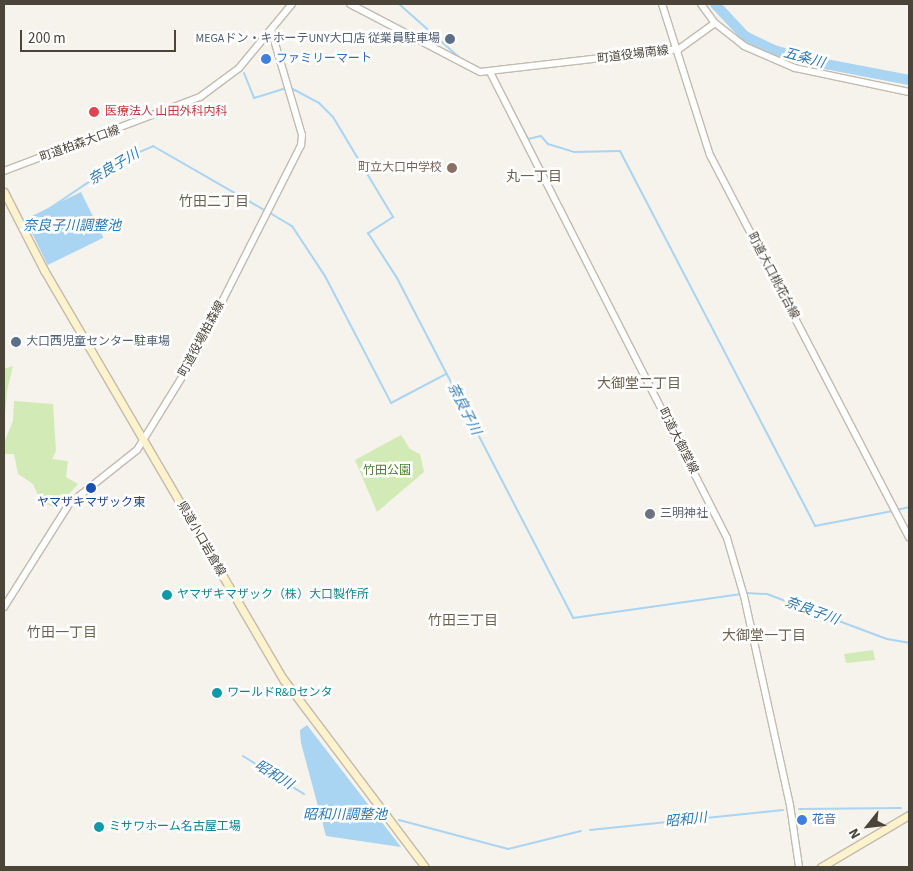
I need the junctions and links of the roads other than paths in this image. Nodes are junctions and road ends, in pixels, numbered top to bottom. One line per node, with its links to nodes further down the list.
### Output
1 (292, 4): 6 (street, 町道柏森大口線)
2 (350, 4): 8 (street, 町道役場南線)
3 (662, 4): 7 (street, 町道大口桃花台線)
4 (701, 4): 5 (street)
5 (715, 23): 7 (street, 町道役場南線); 9 (street)
6 (271, 30): 10 (street, 町道柏森大口線); 12 (street, 町道役場柏森線)
7 (676, 50): 8 (street, 町道役場南線); 13 (street, 町道大口桃花台線)
8 (490, 72): 17 (street, 町道大御堂線)
9 (909, 92)
10 (4, 171)
11 (4, 192): 12 (main road, 県道小口岩倉線)
12 (143, 440): 14 (street, 町道役場柏森線); 16 (main road, 県道小口岩倉線)
13 (909, 537)
14 (4, 607)
15 (909, 815): 18 (main road)
16 (426, 867)
17 (799, 867)
18 (821, 867)

